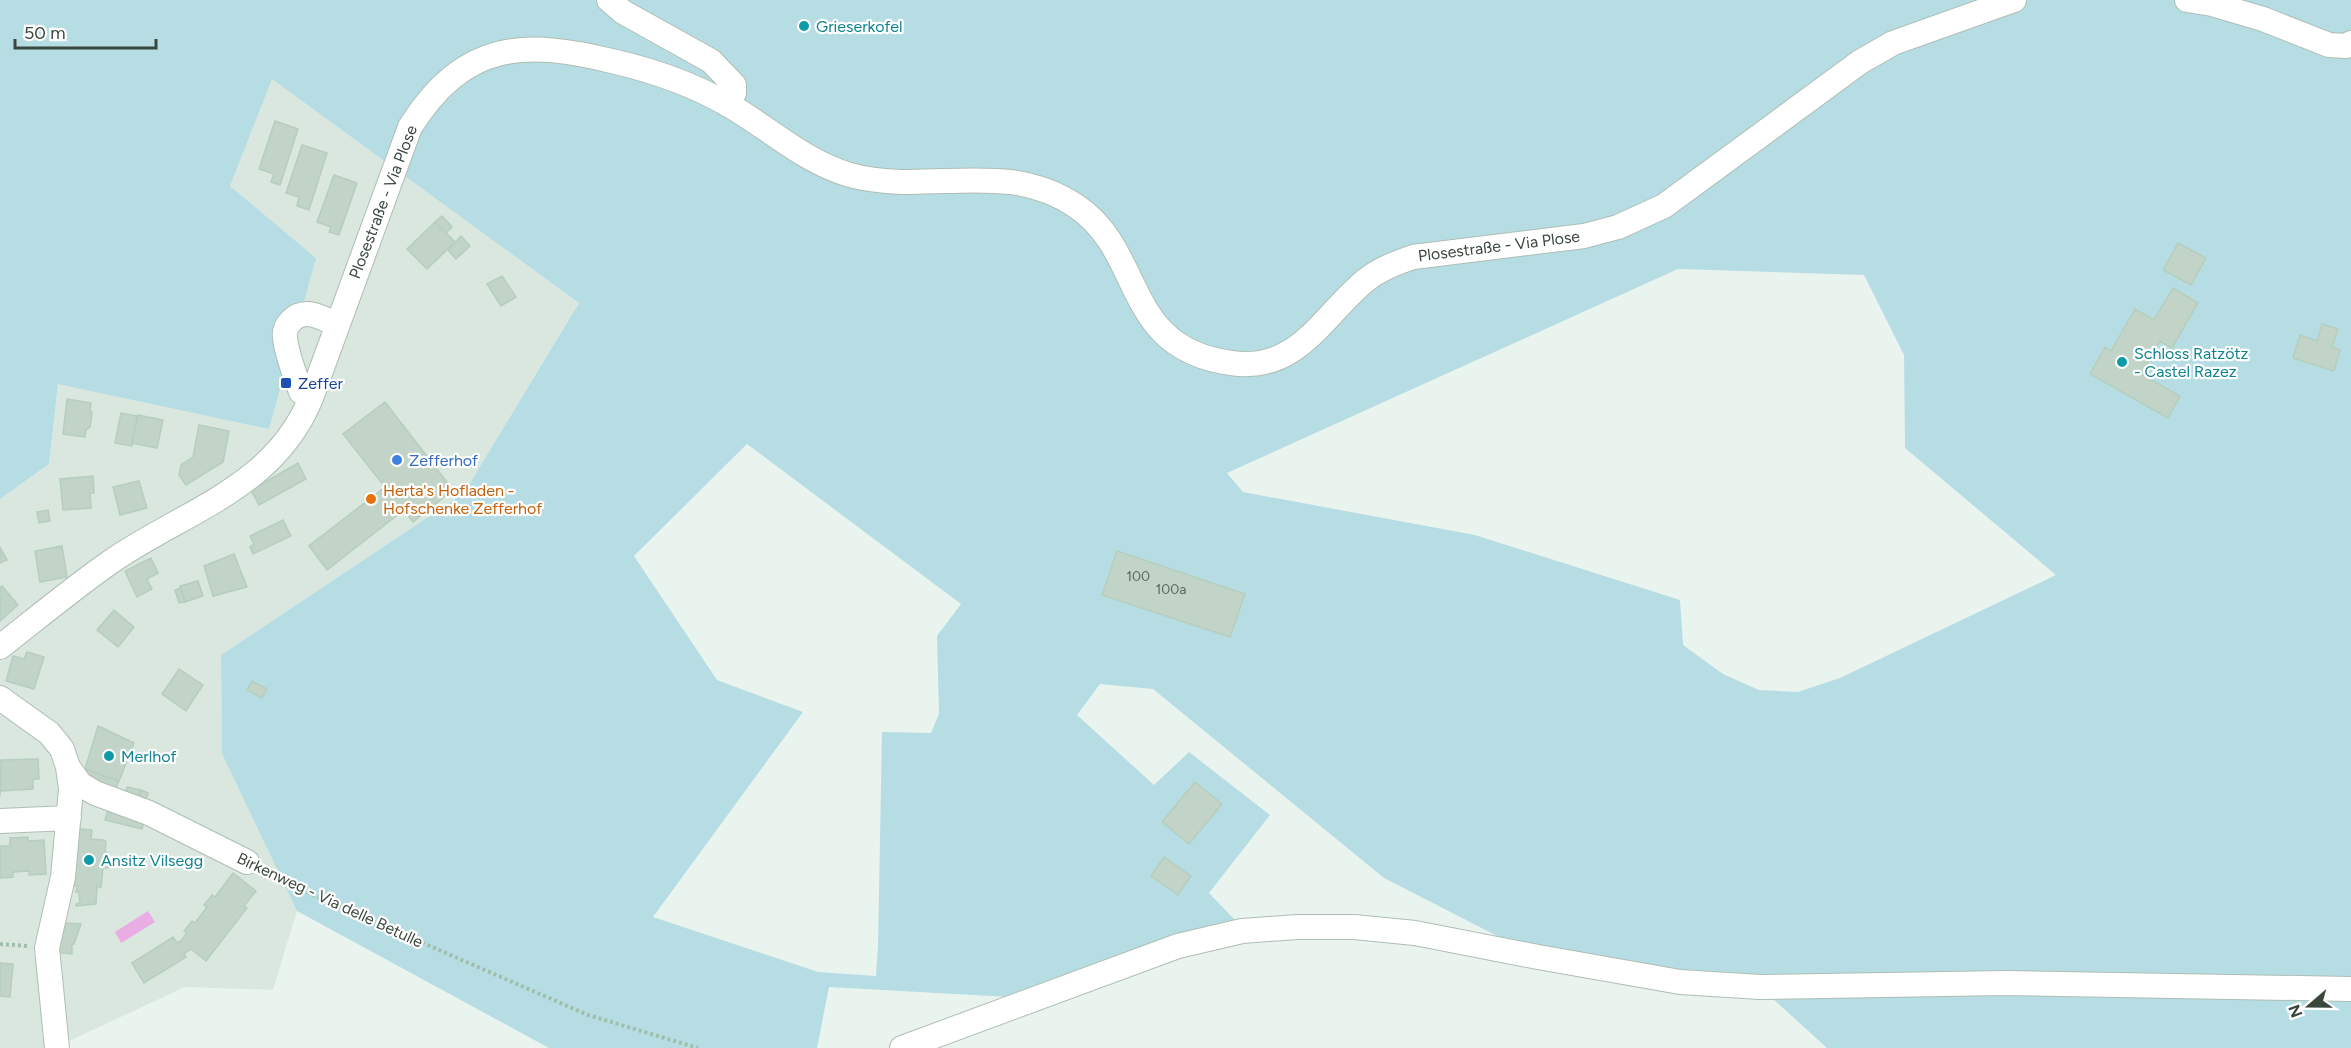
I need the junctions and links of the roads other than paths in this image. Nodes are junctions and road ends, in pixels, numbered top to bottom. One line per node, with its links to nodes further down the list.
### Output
1 (609, 0): 5 (street)
2 (2014, 0): 5 (street, Plosestraße - Via Plose)
3 (2187, 0): 4 (street)
4 (2351, 43)
5 (728, 105): 6 (street, Plosestraße - Via Plose)
6 (338, 325): 7 (street, Plosestraße - Via Plose); 7 (street)
7 (311, 398): 8 (street, Plosestraße - Via Plose)
8 (0, 647)
9 (0, 698): 10 (street, Birkenweg - Via delle Betulle)
10 (68, 767): 11 (street); 13 (street, Birkenweg - Via delle Betulle)
11 (69, 818): 12 (street); 15 (street)
12 (0, 821)
13 (247, 862)
14 (2351, 988): 16 (street)
15 (57, 1048)
16 (902, 1048)

